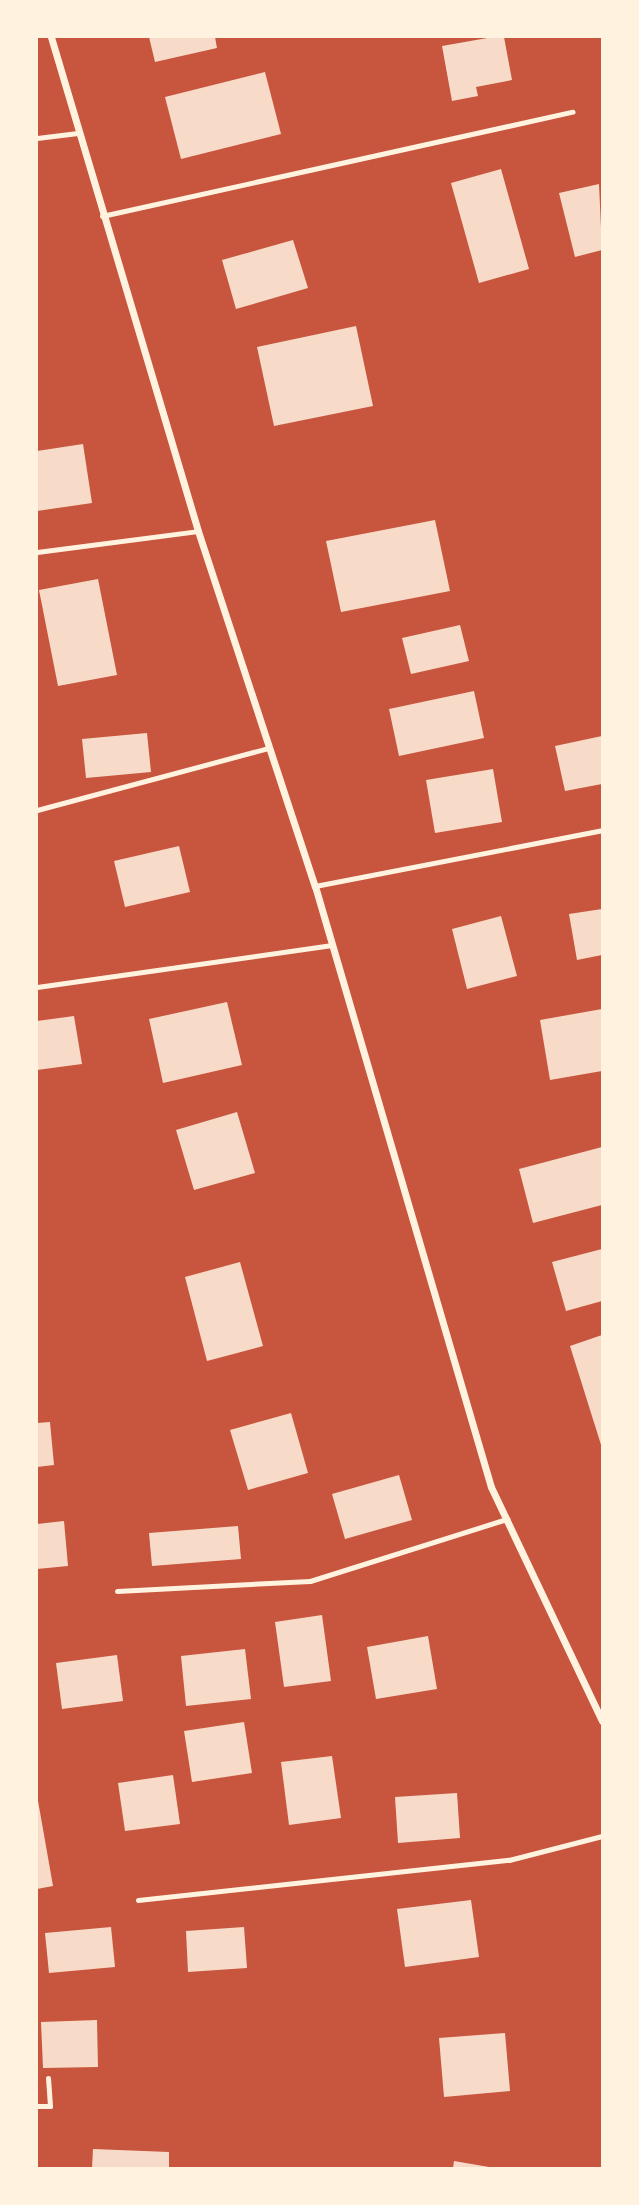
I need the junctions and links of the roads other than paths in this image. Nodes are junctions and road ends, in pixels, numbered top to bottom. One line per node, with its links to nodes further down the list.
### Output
1 (51, 37): 3 (street)
2 (573, 112): 5 (lane)
3 (78, 133): 4 (lane); 5 (street)
4 (37, 138)
5 (102, 216): 6 (street)
6 (198, 531): 7 (lane); 8 (street)
7 (37, 552)
8 (269, 748): 9 (lane); 11 (street)
9 (37, 810)
10 (602, 830): 11 (lane)
11 (315, 886): 12 (street)
12 (332, 945): 13 (lane); 14 (street)
13 (37, 987)
14 (507, 1519): 15 (lane); 16 (street)
15 (117, 1591)
16 (602, 1721)
17 (602, 1836): 18 (lane)
18 (138, 1900)
19 (48, 2078): 20 (lane)
20 (37, 2106)

